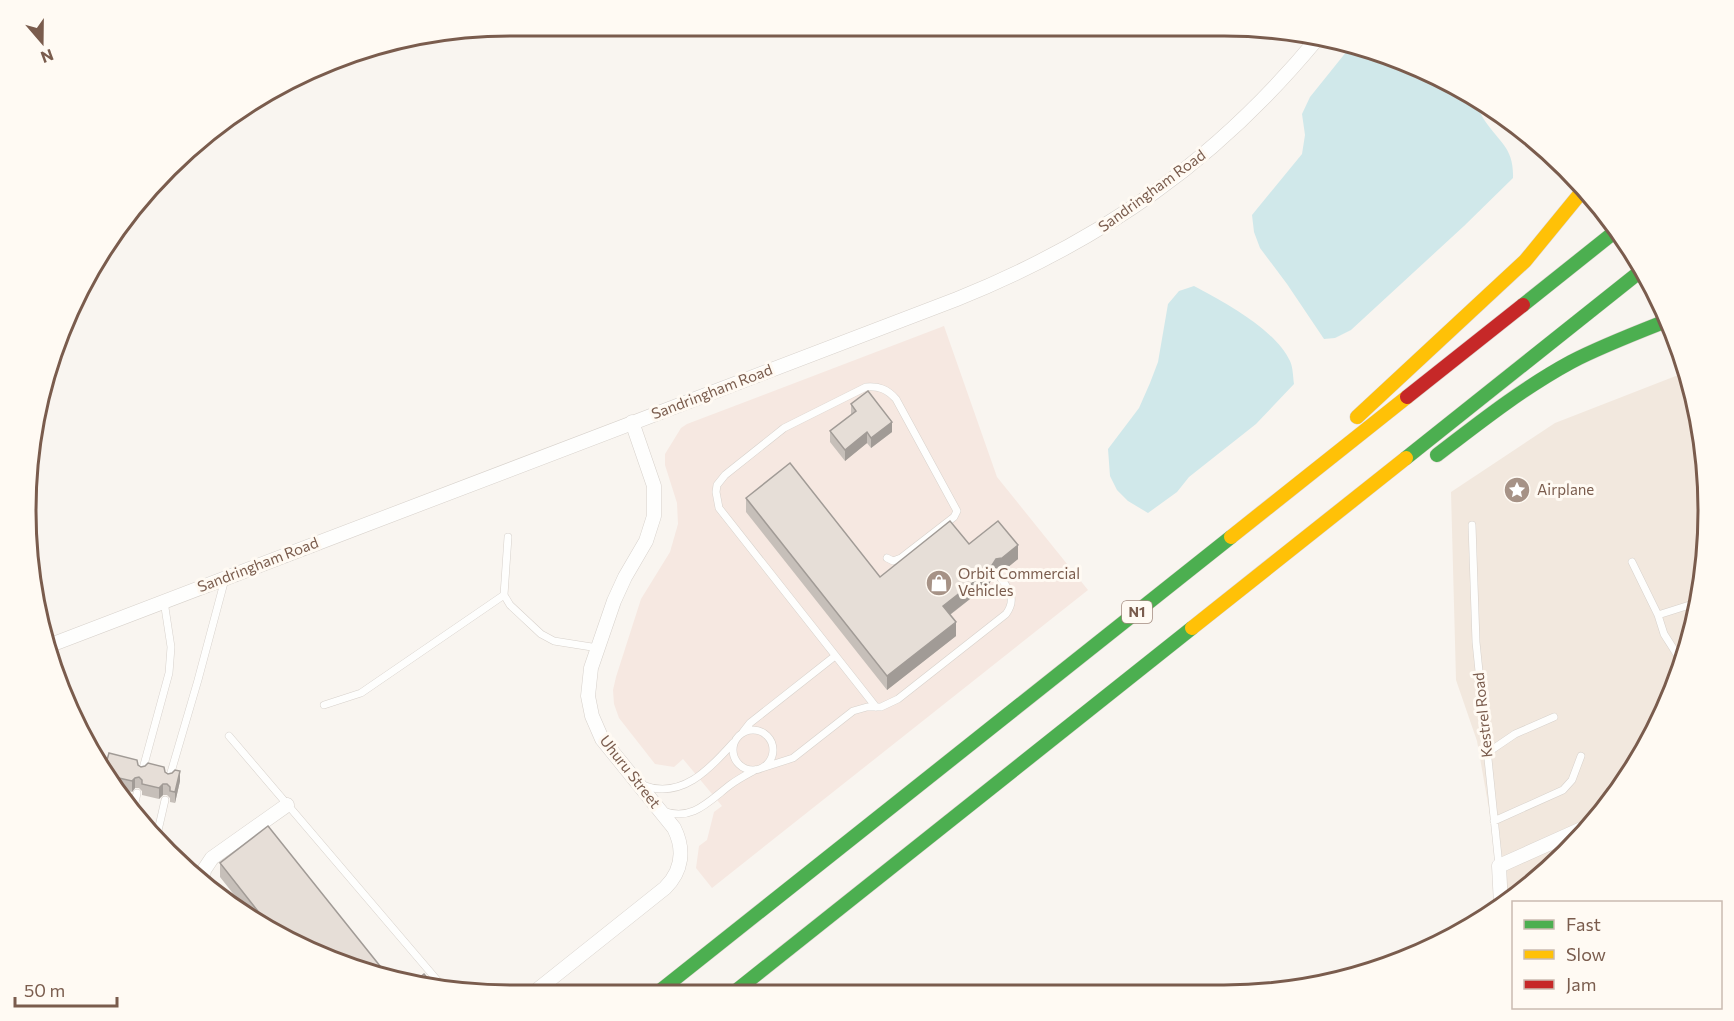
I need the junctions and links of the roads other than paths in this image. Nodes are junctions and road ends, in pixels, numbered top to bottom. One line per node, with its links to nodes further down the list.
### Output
1 (1312, 44): 6 (street, Sandringham Road)
2 (1578, 196): 19 (highway)
3 (1610, 236): 19 (highway, N1)
4 (1635, 275): 24 (highway)
5 (1660, 324): 7 (highway)
6 (632, 422): 14 (street, Sandringham Road); 21 (street, Uhuru Street)
7 (1422, 466)
8 (1366, 507): 24 (highway)
9 (1472, 525): 31 (lane, Kestrel Road)
10 (508, 537): 15 (lane)
11 (887, 558): 23 (lane)
12 (1632, 562): 18 (lane)
13 (1000, 577): 26 (lane)
14 (226, 578): 16 (street, Sandringham Road); 35 (lane)
15 (504, 595): 21 (lane); 25 (lane)
16 (164, 601): 20 (street, Sandringham Road); 34 (lane)
17 (1688, 606): 18 (lane)
18 (1658, 615): 22 (lane)
19 (1118, 627): 50 (highway, N1)
20 (55, 642)
21 (598, 648): 36 (street, Uhuru Street)
22 (1677, 650)
23 (836, 656): 26 (lane); 28 (lane)
24 (1125, 681): 51 (highway)
25 (324, 705)
26 (876, 707): 33 (lane)
27 (1554, 717): 31 (lane)
28 (743, 732): 30 (lane); 33 (lane)
29 (229, 736): 40 (lane)
30 (734, 743): 33 (lane); 36 (lane)
31 (1487, 753): 42 (lane, Kestrel Road)
32 (1581, 756): 42 (lane)
33 (758, 769): 41 (lane)
34 (142, 772)
35 (170, 778)
36 (639, 784): 41 (street, Uhuru Street)
37 (137, 793): 39 (lane)
38 (165, 800): 43 (lane)
39 (135, 801)
40 (287, 805): 46 (street); 48 (lane)
41 (658, 808): 49 (street, Uhuru Street)
42 (1494, 821): 45 (lane, Kestrel Road)
43 (159, 828)
44 (1571, 833): 45 (street)
45 (1499, 866): 47 (street, Kestrel Road)
46 (204, 872)
47 (1501, 895)
48 (436, 979)
49 (543, 985)
50 (667, 985)
51 (743, 985)

